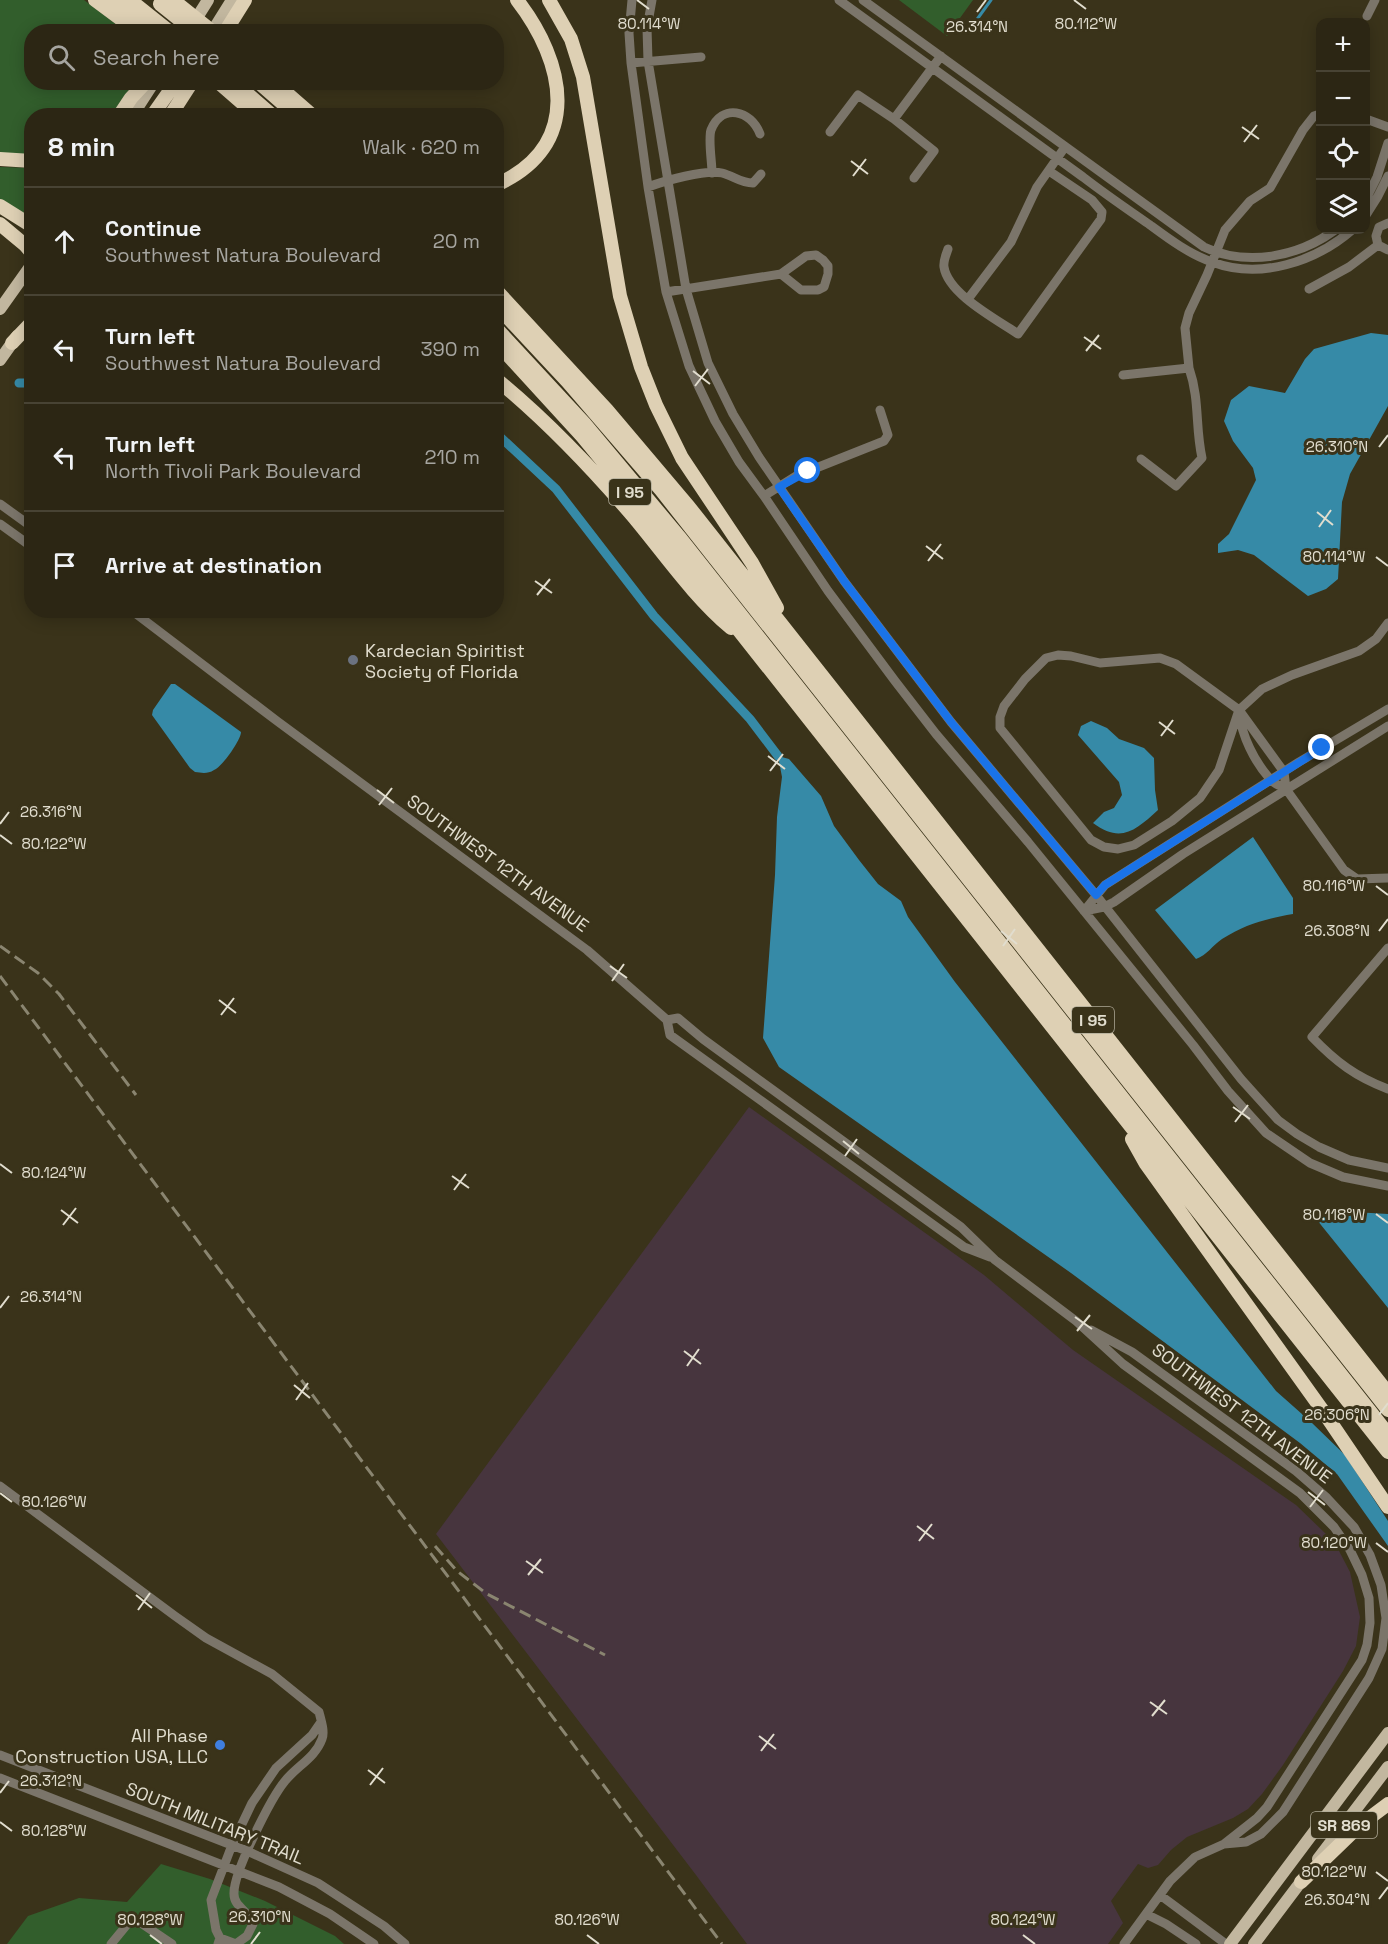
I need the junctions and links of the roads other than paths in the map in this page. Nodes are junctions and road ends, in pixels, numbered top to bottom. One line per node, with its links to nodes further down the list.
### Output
1 (95, 0): 17 (highway)
2 (112, 0): 18 (highway)
3 (129, 0): 19 (highway)
4 (184, 0): 23 (highway, bridge)
5 (208, 0): 21 (main road)
6 (232, 0): 24 (main road)
7 (245, 0): 25 (highway)
8 (517, 0): 65 (highway)
9 (549, 0): 111 (highway)
10 (632, 0): 29 (street)
11 (652, 0): 28 (street)
12 (839, 0): 30 (street)
13 (863, 0): 26 (street)
14 (1375, 0): 16 (street)
15 (163, 1): 20 (highway, bridge); 22 (highway, bridge)
16 (1367, 16)
17 (142, 24)
18 (144, 24)
19 (146, 24)
20 (187, 24)
21 (193, 24)
22 (200, 24)
23 (206, 24)
24 (218, 24)
25 (230, 24)
26 (941, 56): 30 (street); 56 (street)
27 (701, 57): 28 (street)
28 (648, 61): 29 (street); 66 (street)
29 (631, 63): 67 (street)
30 (932, 68): 50 (street); 58 (street)
31 (138, 90): 40 (highway)
32 (149, 90): 41 (main road)
33 (172, 90): 42 (highway)
34 (174, 90): 43 (main road)
35 (187, 90): 44 (highway)
36 (231, 90): 45 (highway)
37 (234, 90): 46 (highway)
38 (267, 90): 47 (highway)
39 (283, 90): 48 (highway)
40 (124, 108)
41 (137, 108)
42 (158, 108)
43 (165, 108)
44 (175, 108)
45 (249, 108)
46 (261, 108)
47 (288, 108)
48 (304, 108)
49 (1316, 115): 81 (street)
50 (894, 119): 53 (street); 64 (street)
51 (1370, 121): 52 (street)
52 (1388, 127)
53 (830, 132)
54 (760, 134): 61 (street)
55 (1388, 143): 68 (street)
56 (1065, 147): 58 (street); 81 (street)
57 (0, 159): 59 (highway)
58 (1057, 159): 60 (street); 81 (street)
59 (24, 160)
60 (1048, 171): 89 (street); 89 (street)
61 (712, 172): 62 (street); 66 (street)
62 (761, 174)
63 (1388, 176): 70 (street)
64 (914, 178)
65 (504, 181)
66 (667, 181): 67 (street); 85 (street)
67 (648, 187): 87 (street)
68 (1370, 190)
69 (0, 206): 71 (highway)
70 (1370, 208)
71 (24, 221)
72 (1388, 223): 77 (street)
73 (0, 224): 76 (highway)
74 (1330, 234): 78 (street)
75 (1347, 234): 82 (street)
76 (24, 244)
77 (1378, 245): 80 (street); 86 (street)
78 (1306, 247): 81 (street); 82 (street)
79 (948, 249): 89 (street)
80 (1388, 250)
81 (1214, 257): 82 (street); 98 (street)
82 (1308, 258)
83 (781, 274): 83 (street); 85 (street)
84 (24, 275): 90 (main road)
85 (686, 289): 87 (street); 103 (street)
86 (1309, 289)
87 (666, 292): 104 (street)
88 (504, 299): 111 (highway, I 95)
89 (968, 299)
90 (0, 309)
91 (504, 314): 136 (highway)
92 (24, 327): 95 (main road)
93 (24, 330): 95 (highway)
94 (504, 337): 137 (highway)
95 (12, 343): 97 (main road)
96 (504, 351): 112 (highway, I 95)
97 (0, 360)
98 (1189, 368): 99 (street); 102 (street)
99 (1123, 375)
100 (504, 386): 112 (highway)
101 (880, 410): 103 (street)
102 (1141, 459)
103 (779, 487): 104 (street); 124 (street)
104 (764, 496): 126 (street)
105 (0, 504): 106 (street)
106 (24, 521)
107 (0, 524): 108 (street)
108 (24, 541)
109 (142, 618): 128 (street, SOUTHWEST 12TH AVENUE)
110 (1388, 623): 114 (street)
111 (799, 646): 135 (highway, I 95)
112 (755, 649): 130 (highway, I 95)
113 (1388, 709): 116 (street)
114 (1239, 710): 114 (street); 116 (street); 117 (street)
115 (1388, 726): 118 (street)
116 (1284, 772): 117 (street); 118 (street)
117 (1271, 781): 118 (street); 119 (street)
118 (1286, 789): 120 (street); 123 (street)
119 (1215, 816): 120 (street); 121 (street)
120 (1223, 829): 122 (street)
121 (1160, 850): 122 (street); 124 (street)
122 (1169, 864): 125 (street)
123 (1388, 879)
124 (1096, 895): 125 (street); 126 (street)
125 (1104, 907): 126 (street); 131 (street)
126 (1084, 911): 132 (street)
127 (1388, 948): 129 (street)
128 (668, 1020): 133 (street, SOUTHWEST 12TH AVENUE); 133 (street, SOUTHWEST 12TH AVENUE)
129 (1388, 1089)
130 (1114, 1106): 138 (highway, I 95); 140 (highway)
131 (1388, 1168)
132 (1388, 1186)
133 (994, 1260): 134 (street, SOUTHWEST 12TH AVENUE)
134 (1076, 1322): 147 (street, SOUTHWEST 12TH AVENUE); 147 (street, SOUTHWEST 12TH AVENUE)
135 (1388, 1393)
136 (1388, 1410)
137 (1388, 1434)
138 (1388, 1452)
139 (0, 1486): 141 (street)
140 (1388, 1507)
141 (321, 1722): 148 (street); 149 (street)
142 (1388, 1733): 162 (main road, SR 869)
143 (0, 1755): 148 (street, SOUTH MILITARY TRAIL)
144 (1388, 1767): 152 (main road, SR 869)
145 (0, 1778): 150 (street, SOUTH MILITARY TRAIL)
146 (1388, 1804): 152 (highway)
147 (1224, 1844): 153 (street, SOUTHWEST 12TH AVENUE)
148 (232, 1845): 149 (street, SOUTH MILITARY TRAIL); 150 (street)
149 (247, 1851): 151 (street); 159 (street, SOUTH MILITARY TRAIL)
150 (224, 1865): 151 (street, SOUTH MILITARY TRAIL); 155 (street)
151 (239, 1871): 155 (street); 158 (street, SOUTH MILITARY TRAIL)
152 (1301, 1882): 163 (main road, SR 869)
153 (1160, 1895): 154 (street, SOUTHWEST 12TH AVENUE); 162 (street)
154 (1146, 1914): 160 (street, SOUTHWEST 12TH AVENUE); 161 (street)
155 (219, 1941)
156 (111, 1944): 157 (street)
157 (172, 1944)
158 (374, 1944)
159 (405, 1944)
160 (1124, 1944)
161 (1196, 1944)
162 (1228, 1944)
163 (1254, 1944)

